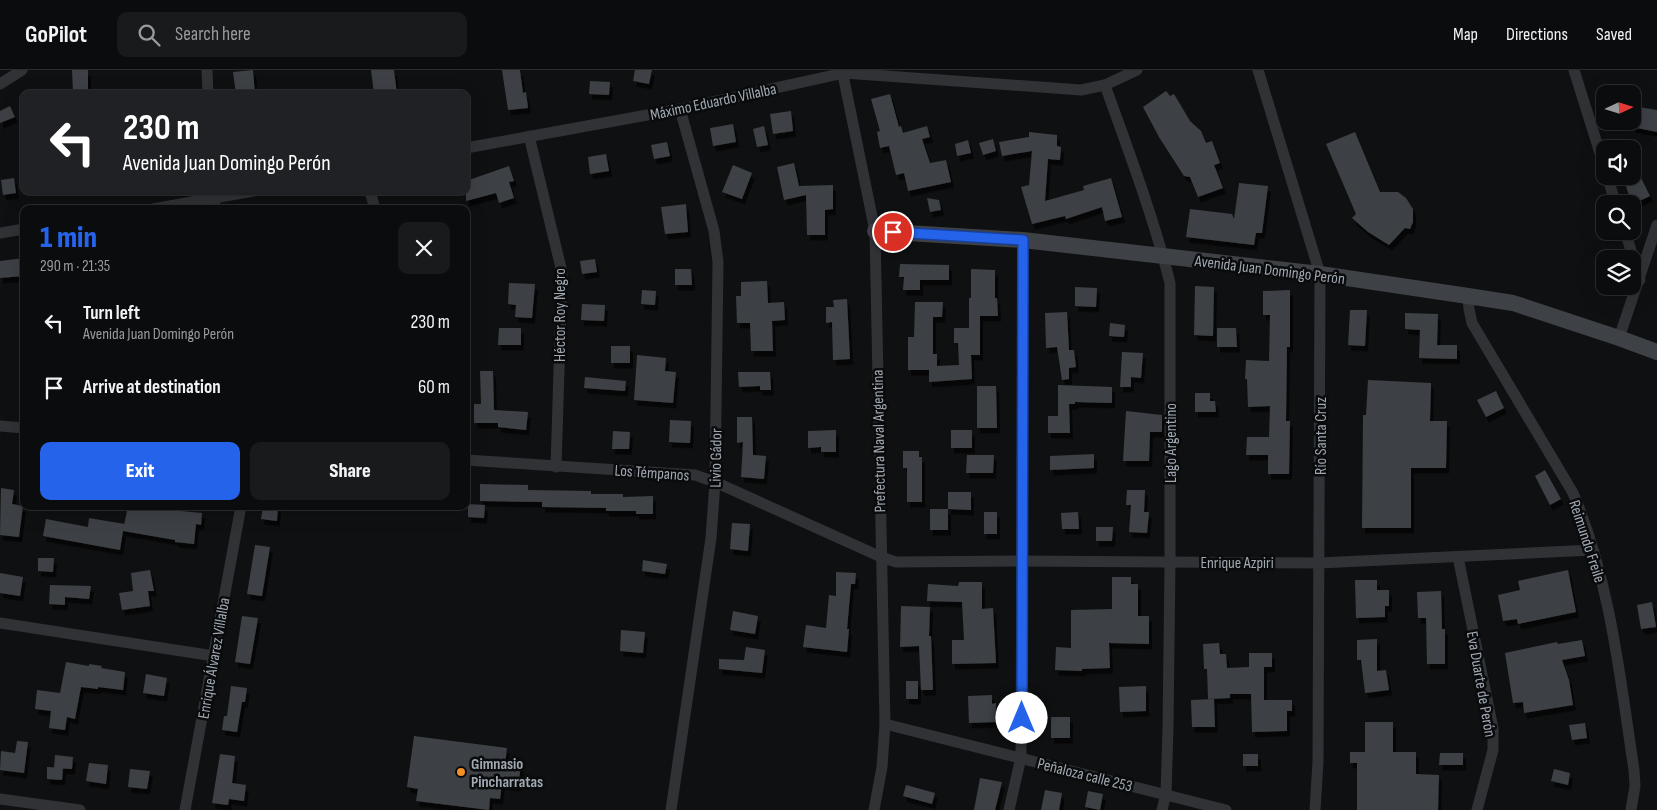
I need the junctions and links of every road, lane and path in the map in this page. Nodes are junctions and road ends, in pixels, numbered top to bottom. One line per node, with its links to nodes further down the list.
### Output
1 (22, 70): 7 (street)
2 (207, 70): 9 (street)
3 (1137, 70): 8 (street, Máximo Eduardo Villalba)
4 (1258, 70): 23 (street, Río Santa Cruz)
5 (1574, 70): 12 (street)
6 (843, 72): 8 (street, Máximo Eduardo Villalba); 10 (street, Máximo Eduardo Villalba); 19 (street, Prefectura Naval Argentina)
7 (0, 84)
8 (1105, 85): 22 (street, Lago Argentino)
9 (208, 90)
10 (680, 109): 11 (street, Máximo Eduardo Villalba); 33 (street, Livio Gádor)
11 (529, 136): 13 (street, Máximo Eduardo Villalba); 32 (street, Héctor Roy Negro)
12 (1596, 140)
13 (470, 147)
14 (236, 195): 15 (street)
15 (215, 200): 16 (street)
16 (181, 205)
17 (1657, 225): 24 (street)
18 (20, 230): 20 (street)
19 (875, 231): 21 (street, Avenida Juan Domingo Perón); 36 (street, Prefectura Naval Argentina)
20 (0, 232)
21 (1023, 240): 22 (street, Avenida Juan Domingo Perón); 38 (street)
22 (1163, 256): 23 (street, Avenida Juan Domingo Perón); 39 (street, Lago Argentino)
23 (1320, 274): 26 (street, Avenida Juan Domingo Perón); 40 (street, Río Santa Cruz)
24 (1641, 277)
25 (1635, 295): 27 (street)
26 (1468, 296): 27 (street, Avenida Juan Domingo Perón); 35 (street, Reimundo Freile)
27 (1619, 338): 28 (street, Avenida Juan Domingo Perón)
28 (1657, 352)
29 (0, 426): 30 (street)
30 (20, 428)
31 (470, 460): 32 (street, Los Témpanos)
32 (556, 467): 33 (street, Los Témpanos)
33 (715, 482): 36 (street, Los Témpanos); 49 (street, Livio Gádor)
34 (240, 510): 42 (street, Enrique Álvarez Villalba)
35 (1593, 550): 37 (street, Enrique Azpiri); 56 (street, Reimundo Freile)
36 (881, 557): 38 (street, Enrique Azpiri); 43 (street, Prefectura Naval Argentina)
37 (1458, 557): 40 (street, Enrique Azpiri); 55 (street, Eva Duarte de Perón)
38 (1022, 561): 39 (street, Enrique Azpiri); 44 (street)
39 (1170, 562): 40 (street, Enrique Azpiri); 45 (street, Lago Argentino)
40 (1320, 562): 54 (street, Río Santa Cruz)
41 (0, 623): 42 (street)
42 (214, 656): 48 (street, Enrique Álvarez Villalba)
43 (885, 724): 44 (street, Peñaloza calle 253); 50 (street, Prefectura Naval Argentina)
44 (1021, 758): 45 (street, Peñaloza calle 253); 51 (street)
45 (1166, 794): 52 (street, Lago Argentino); 53 (street, Peñaloza calle 253)
46 (0, 799): 47 (street)
47 (80, 810)
48 (185, 810)
49 (671, 810)
50 (874, 810)
51 (1010, 810)
52 (1162, 810)
53 (1226, 810)
54 (1315, 810)
55 (1477, 810)
56 (1631, 810)

